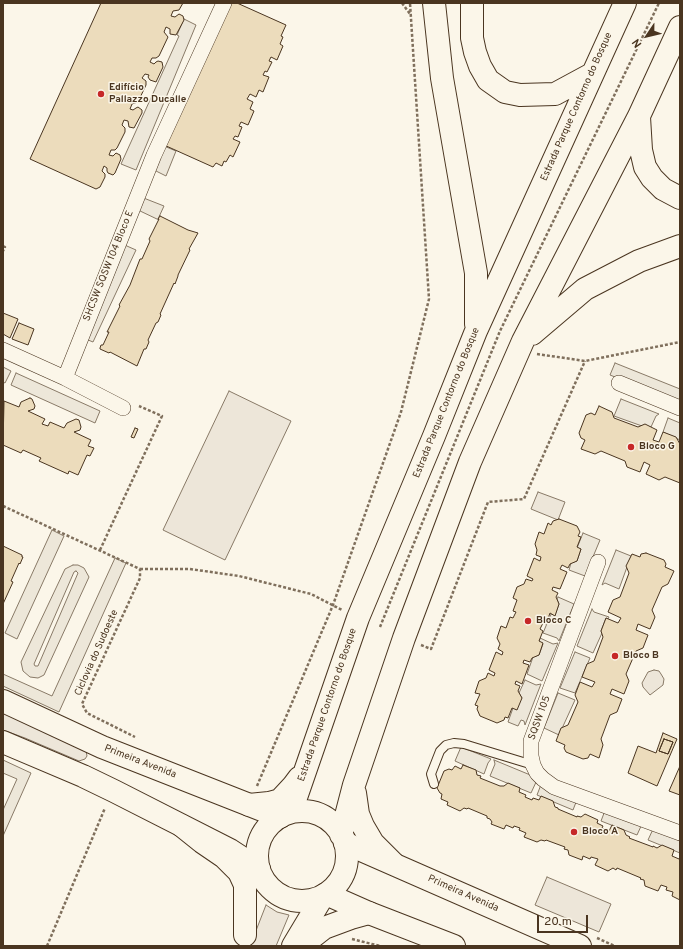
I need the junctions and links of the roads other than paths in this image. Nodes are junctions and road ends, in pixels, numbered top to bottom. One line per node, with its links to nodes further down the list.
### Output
1 (224, 3): 13 (street, SHCSW SQSW 104 Bloco E)
2 (434, 3): 10 (main road)
3 (472, 3): 6 (main road)
4 (625, 3): 6 (main road, Estrada Parque Contorno do Bosque)
5 (680, 27): 7 (main road)
6 (592, 74): 10 (main road, Estrada Parque Contorno do Bosque)
7 (639, 116): 8 (main road); 11 (main road)
8 (680, 198)
9 (680, 246): 11 (main road)
10 (476, 331): 21 (main road, Estrada Parque Contorno do Bosque)
11 (521, 346): 25 (main road)
12 (3, 350): 13 (street)
13 (65, 378): 15 (street)
14 (619, 383): 16 (street)
15 (123, 408)
16 (680, 408)
17 (598, 562): 22 (street, SQSW 105)
18 (3, 701): 20 (main road, Primeira Avenida)
19 (3, 742): 23 (main road)
20 (102, 747): 23 (main road); 26 (main road, Primeira Avenida)
21 (309, 763): 26 (main road); 27 (main road, Estrada Parque Contorno do Bosque)
22 (533, 765): 24 (lane); 29 (street)
23 (83, 776): 28 (main road)
24 (434, 784)
25 (354, 785): 30 (main road); 31 (main road)
26 (249, 804): 27 (main road, Primeira Avenida)
27 (286, 815): 30 (main road); 32 (main road)
28 (182, 826): 32 (main road); 35 (main road)
29 (680, 833)
30 (343, 839): 31 (main road, Primeira Avenida); 33 (main road)
31 (393, 863): 36 (main road, Primeira Avenida)
32 (262, 875): 33 (main road); 35 (main road)
33 (324, 895): 34 (main road); 37 (main road)
34 (369, 913): 38 (main road); 39 (main road)
35 (242, 940)
36 (587, 942)
37 (293, 946)
38 (301, 946)
39 (454, 946)

